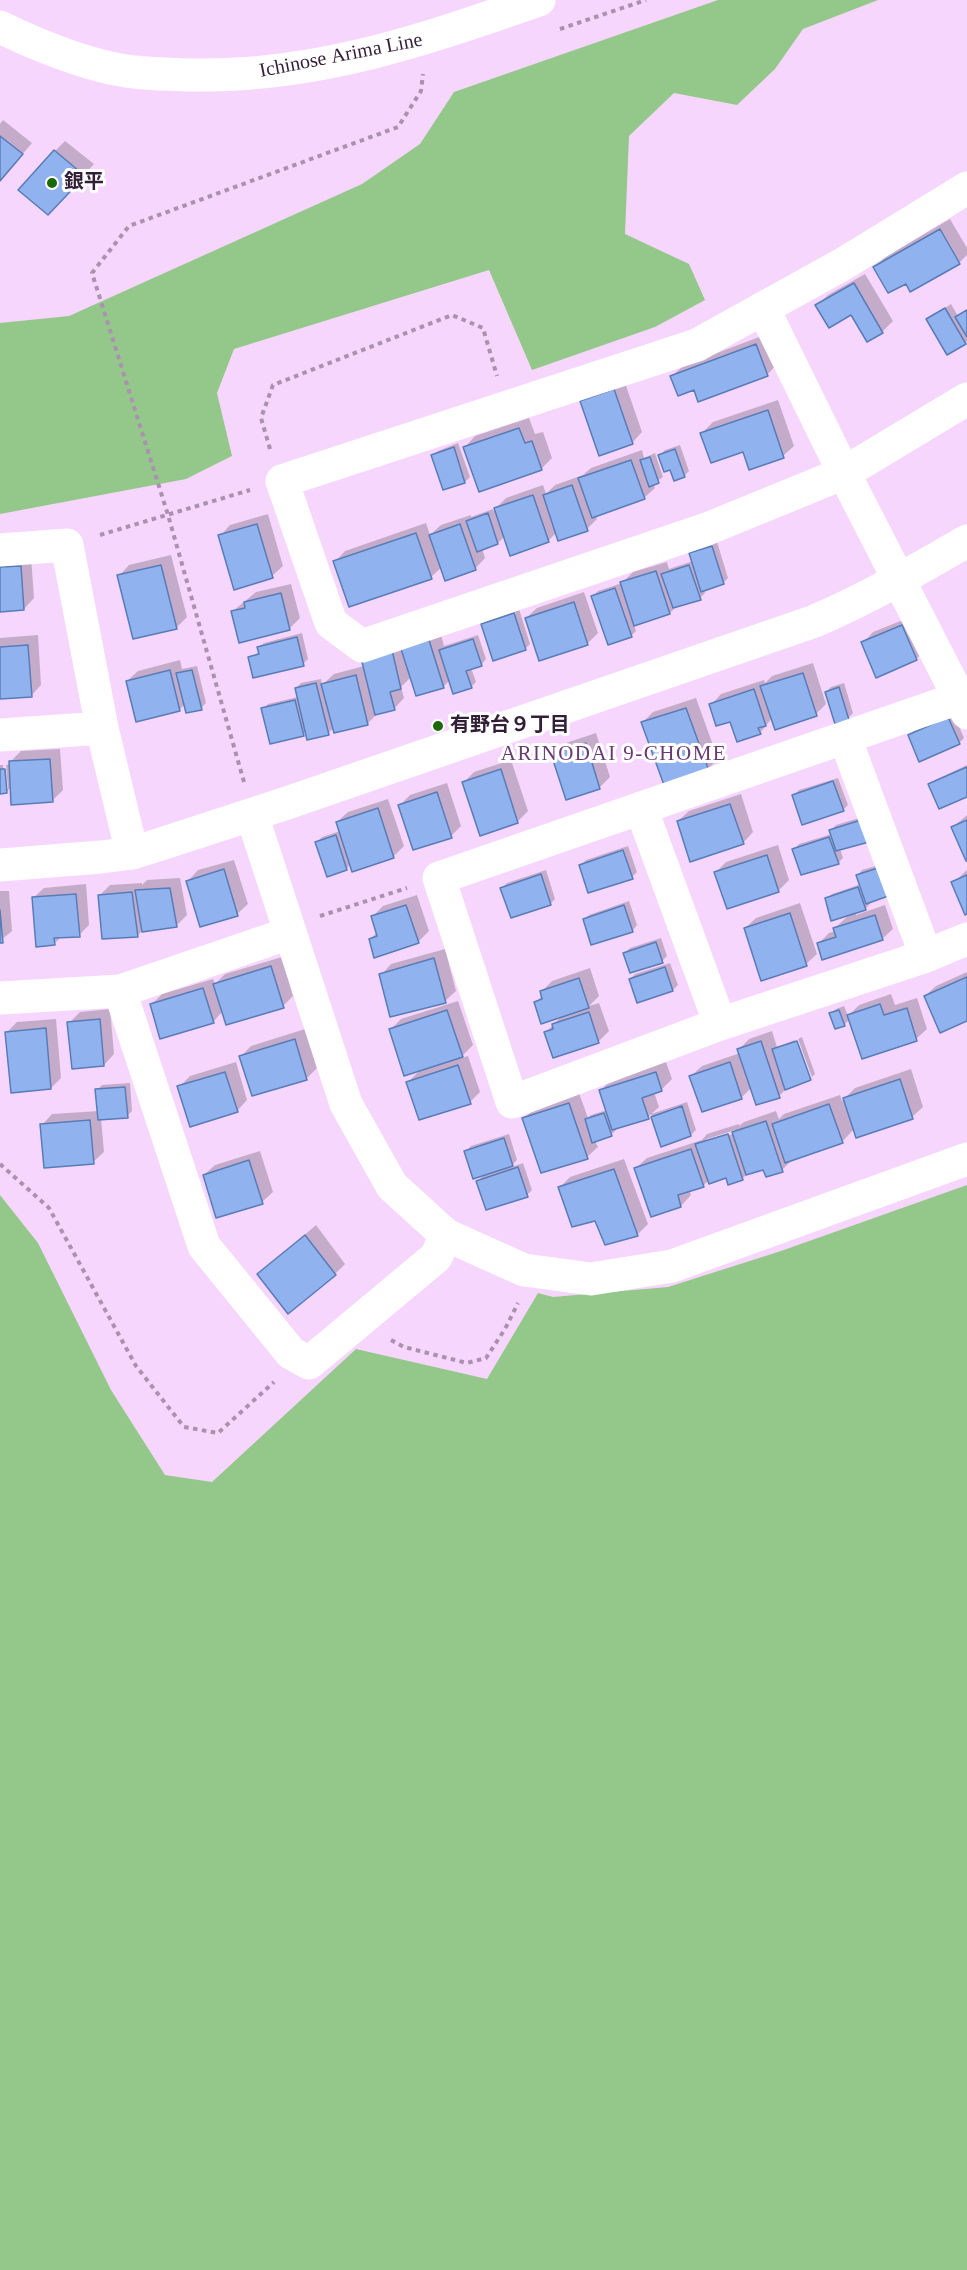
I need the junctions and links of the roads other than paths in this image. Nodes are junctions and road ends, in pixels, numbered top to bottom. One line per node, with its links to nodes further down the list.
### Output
1 (539, 0): 2 (street, Ichinose Arima Line)
2 (0, 27)
3 (967, 188): 4 (street)
4 (763, 308): 6 (street); 6 (street)
5 (967, 399): 6 (street)
6 (844, 473): 9 (street)
7 (967, 541): 9 (street)
8 (0, 550): 11 (street)
9 (899, 581): 10 (street); 14 (street)
10 (964, 702): 13 (street)
11 (102, 728): 12 (street); 16 (street)
12 (0, 735)
13 (845, 738): 15 (street); 20 (street)
14 (249, 800): 16 (street); 18 (street)
15 (641, 808): 23 (street); 23 (street)
16 (132, 853): 17 (street)
17 (0, 865)
18 (290, 933): 21 (street); 25 (street)
19 (967, 939): 20 (street)
20 (926, 956): 23 (street)
21 (120, 992): 22 (street); 25 (street)
22 (0, 998)
23 (720, 1024)
24 (967, 1159): 25 (street)
25 (446, 1235)

